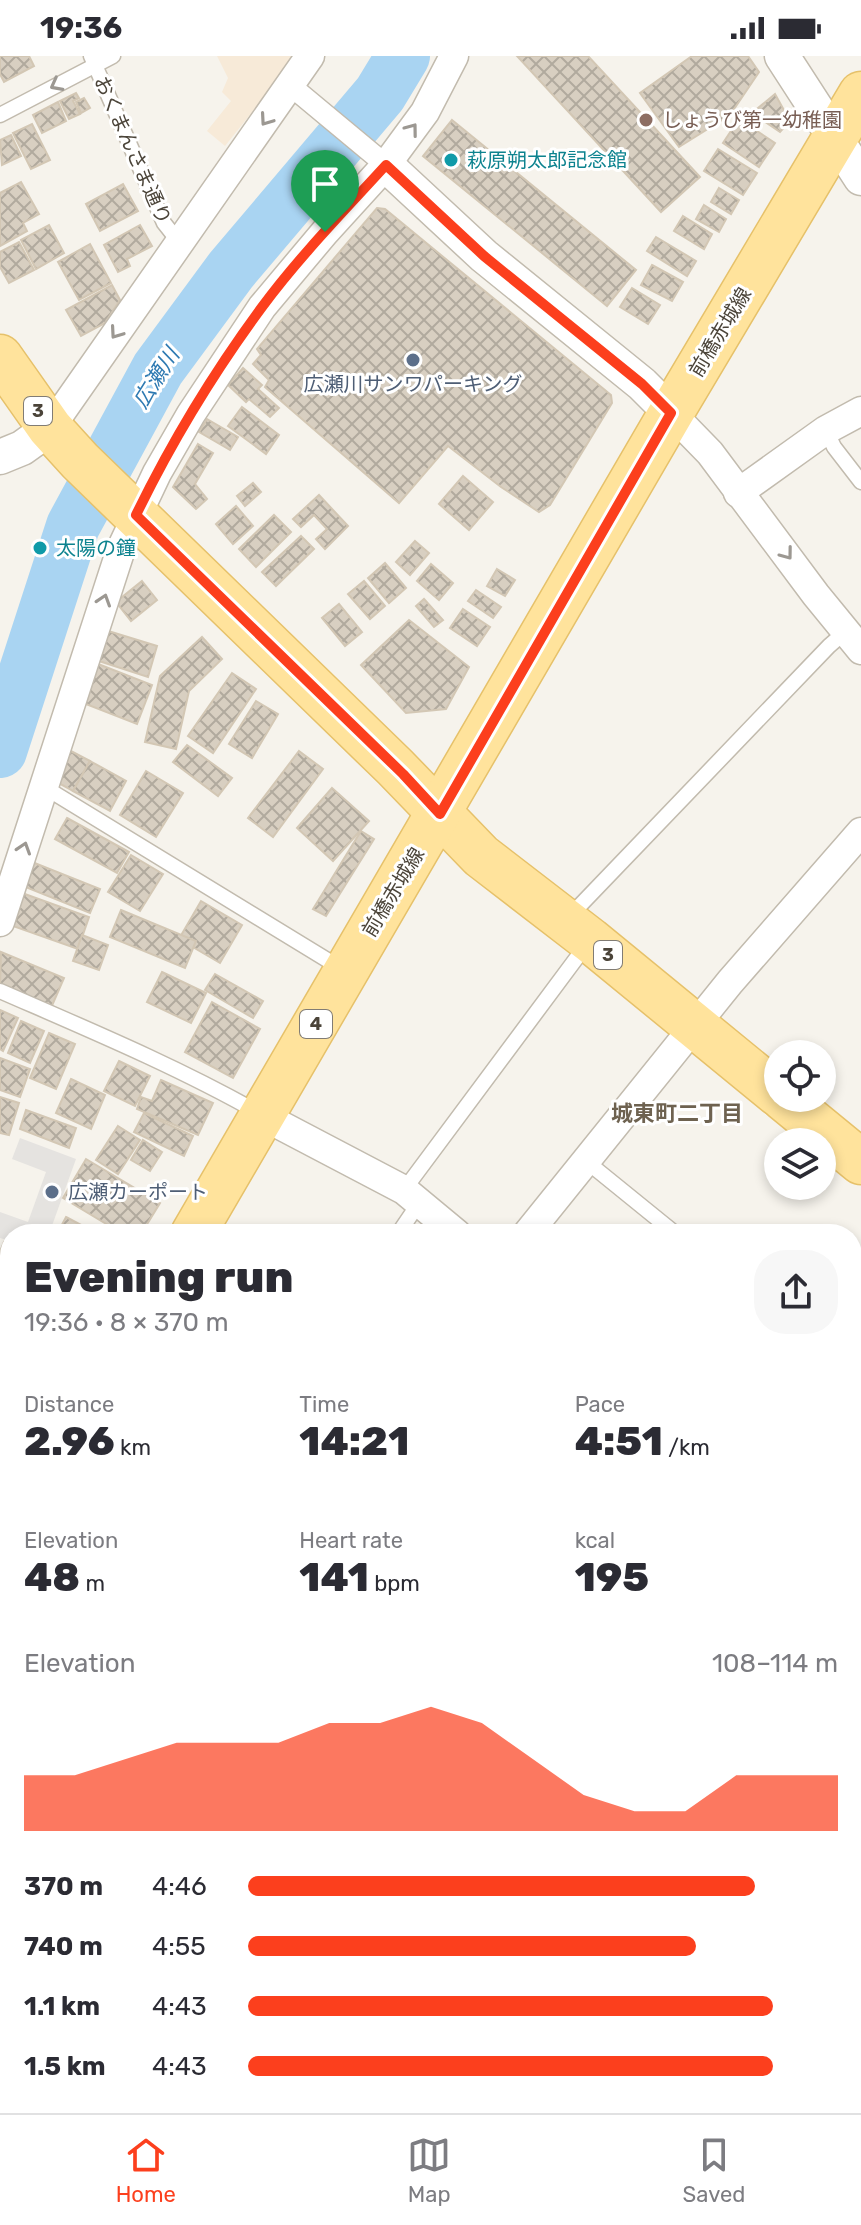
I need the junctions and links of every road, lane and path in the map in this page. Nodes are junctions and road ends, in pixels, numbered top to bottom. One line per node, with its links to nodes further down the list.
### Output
1 (113, 56): 5 (lane)
2 (310, 56): 6 (street)
3 (454, 56): 10 (street, one-way to 3)
4 (782, 56): 9 (street)
5 (93, 60): 8 (lane, one-way to 8); 12 (lane, おくまんさま通り)
6 (291, 86): 10 (street); 12 (street, one-way to 12)
7 (861, 94): 9 (main road, 前橋赤城線 / 4)
8 (0, 115)
9 (835, 138): 11 (street); 15 (main road, 前橋赤城線 / 4)
10 (375, 156): 15 (street); 21 (street)
11 (861, 178)
12 (179, 242): 16 (street, one-way to 16)
13 (0, 357): 16 (main road, 3)
14 (861, 411): 17 (street)
15 (671, 413): 20 (street); 24 (main road, 前橋赤城線 / 4)
16 (50, 428): 18 (street); 21 (main road, 3)
17 (826, 430): 19 (lane); 20 (street)
18 (0, 457)
19 (861, 482)
20 (738, 493): 22 (street, one-way to 22)
21 (128, 508): 23 (street, one-way to 21); 24 (main road, 3)
22 (853, 641): 27 (lane)
23 (42, 789): 26 (street, one-way to 23); 28 (lane)
24 (440, 814): 27 (main road, 3); 28 (main road, 前橋赤城線 / 4)
25 (861, 832): 30 (street)
26 (0, 922)
27 (577, 930): 30 (main road, 3); 36 (lane)
28 (345, 972): 33 (main road, 前橋赤城線 / 4)
29 (0, 991): 33 (lane)
30 (696, 1026): 31 (main road, 3); 34 (street)
31 (764, 1082)
32 (800, 1112): 35 (main road)
33 (263, 1116): 36 (street); 37 (main road, 前橋赤城線 / 4)
34 (586, 1161): 40 (street); 41 (lane)
35 (861, 1162)
36 (412, 1197): 38 (lane); 39 (street)
37 (199, 1224)
38 (402, 1224)
39 (445, 1224)
40 (535, 1224)
41 (664, 1224)

